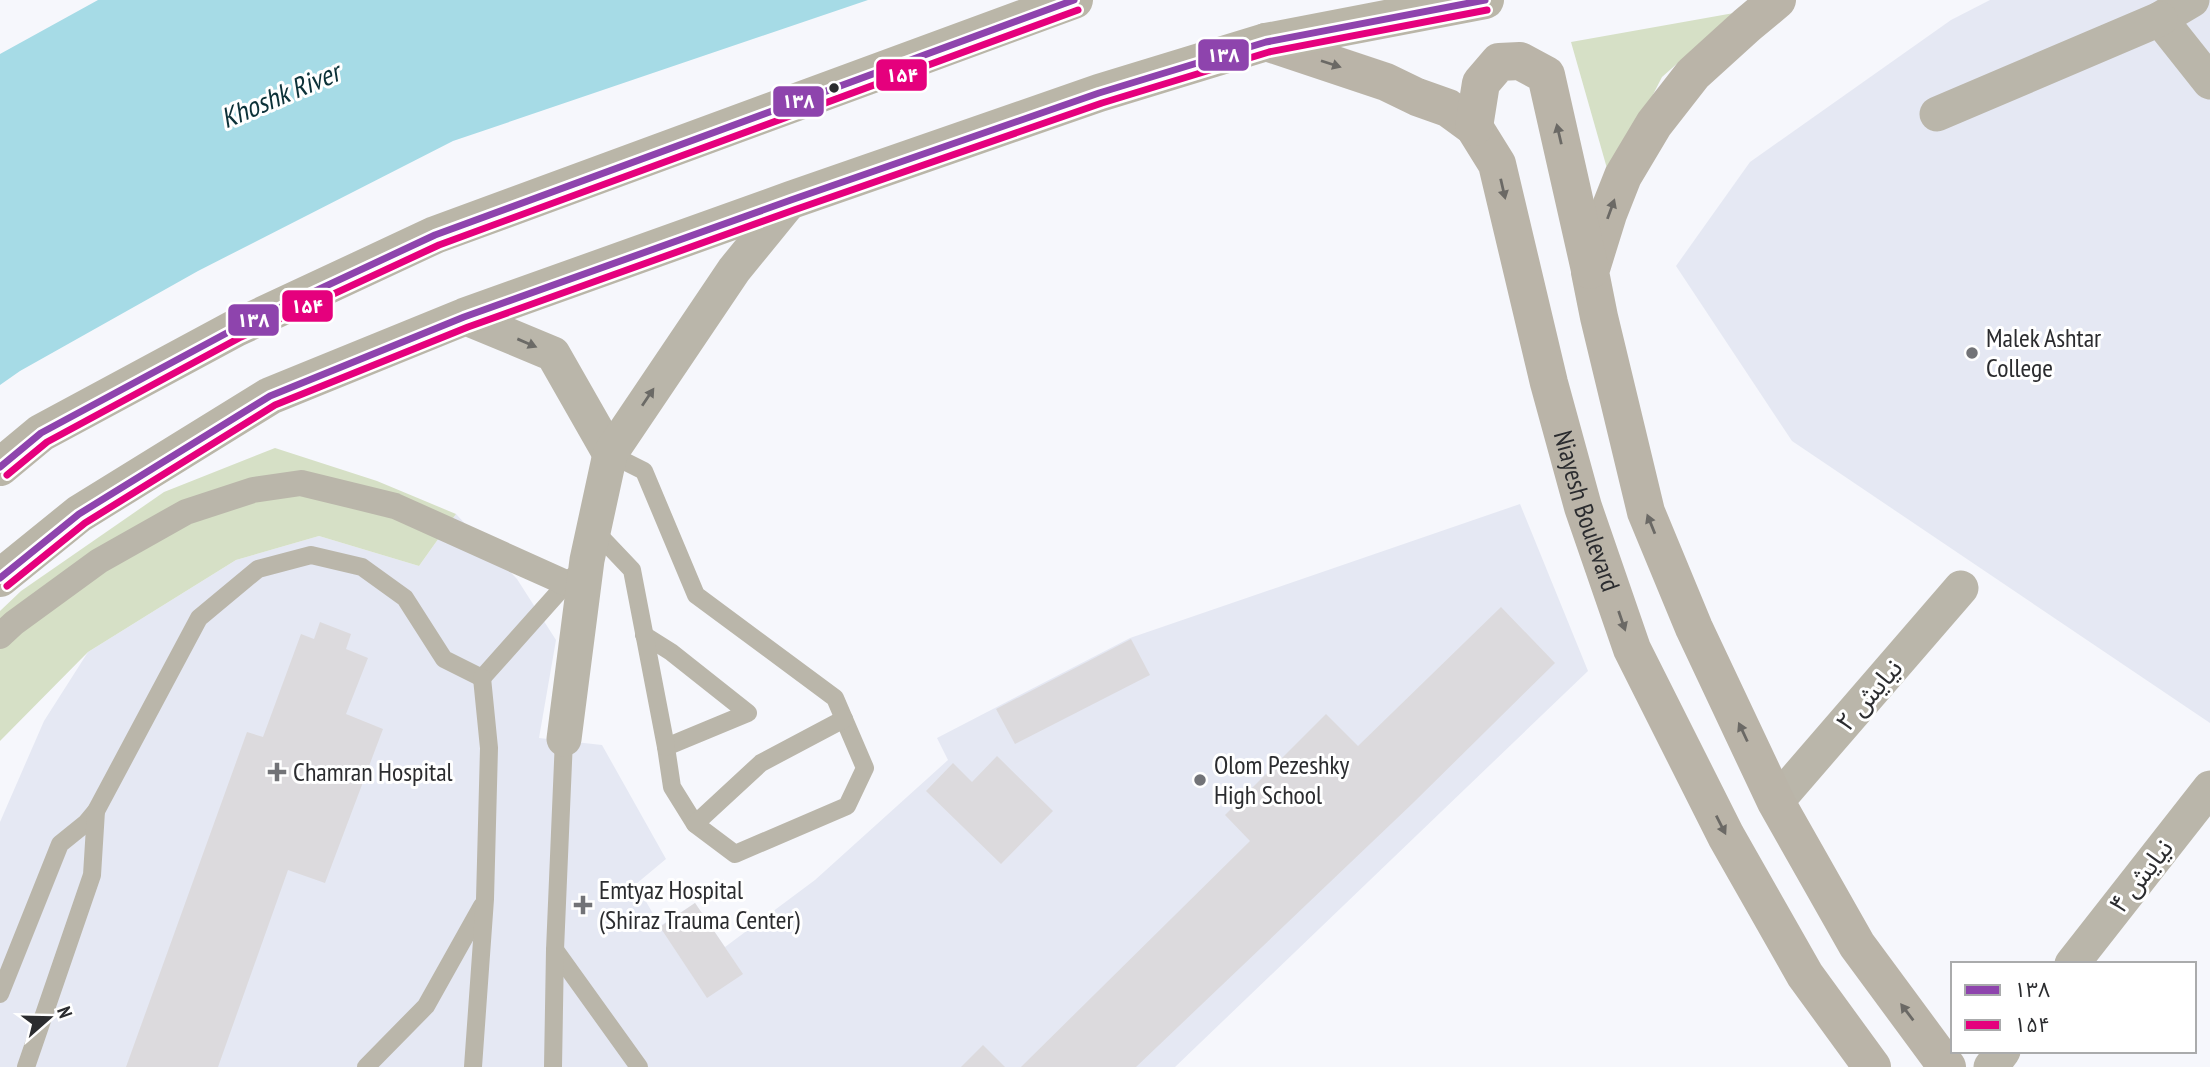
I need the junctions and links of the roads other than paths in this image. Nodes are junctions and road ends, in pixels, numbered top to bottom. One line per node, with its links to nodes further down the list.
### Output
1 (1074, 0): 14 (main road)
2 (1485, 0): 6 (main road)
3 (1777, 0): 11 (main road, one-way to 3)
4 (2192, 0): 5 (street)
5 (2160, 19): 7 (street); 8 (street)
6 (1266, 42): 9 (main road, Niayesh Boulevard, one-way to 9); 10 (main road)
7 (2210, 82)
8 (1937, 114)
9 (1474, 127): 11 (main road, one-way to 9); 16 (main road, Niayesh Boulevard, one-way to 16)
10 (791, 200): 12 (main road); 13 (street, one-way to 10)
11 (1590, 272): 15 (main road)
12 (464, 317): 13 (street, one-way to 13); 18 (main road)
13 (610, 454): 17 (street); 23 (lane)
14 (0, 467)
15 (1640, 486): 16 (main road); 27 (main road, one-way to 15)
16 (1583, 507): 39 (main road, Niayesh Boulevard, one-way to 39)
17 (583, 558): 20 (lane); 21 (street); 22 (lane); 24 (street)
18 (0, 578)
19 (1961, 588): 27 (street, نیایش ۲)
20 (644, 635): 25 (lane); 25 (lane)
21 (0, 636)
22 (482, 678): 28 (lane); 30 (lane)
23 (844, 719): 29 (lane); 29 (lane)
24 (564, 739): 31 (lane)
25 (666, 747): 29 (lane)
26 (2210, 788): 32 (street, نیایش ۴)
27 (1776, 802): 40 (main road, one-way to 27)
28 (96, 810): 33 (lane); 34 (lane)
29 (695, 824)
30 (485, 900): 35 (lane); 36 (lane)
31 (555, 950): 37 (lane); 38 (lane)
32 (2074, 962)
33 (0, 994)
34 (26, 1067)
35 (366, 1067)
36 (473, 1067)
37 (554, 1067)
38 (639, 1067)
39 (1872, 1067)
40 (1947, 1067)

